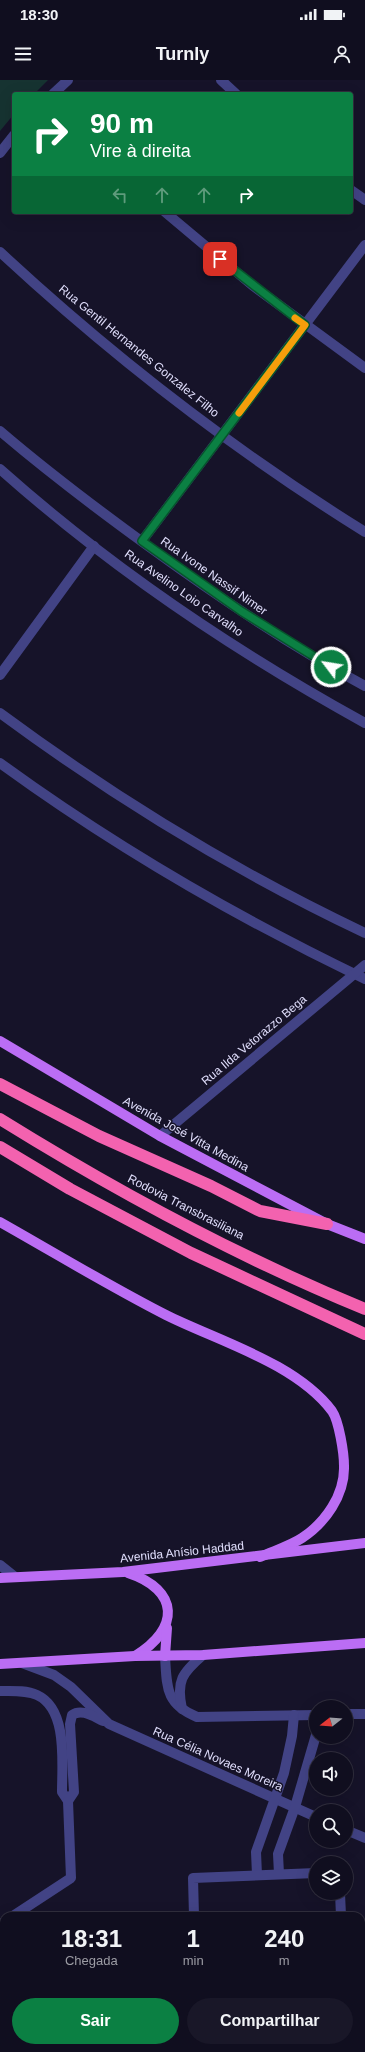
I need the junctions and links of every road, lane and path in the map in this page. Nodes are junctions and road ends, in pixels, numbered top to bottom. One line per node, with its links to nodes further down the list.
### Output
1 (68, 80): 3 (street)
2 (221, 80): 4 (street)
3 (55, 92)
4 (234, 92)
5 (12, 138): 6 (street)
6 (0, 153)
7 (353, 191): 8 (street)
8 (365, 200)
9 (167, 214): 12 (street)
10 (365, 245): 12 (street)
11 (0, 252): 15 (street, Rua Gentil Hernandes Gonzalez Filho)
12 (305, 325): 13 (street); 15 (street)
13 (365, 368)
14 (0, 431): 18 (street, Rua Ivone Nassif Nimer)
15 (222, 434): 17 (street, Rua Gentil Hernandes Gonzalez Filho); 18 (street)
16 (0, 469): 19 (street, Rua Avelino Loio Carvalho)
17 (365, 532)
18 (142, 541): 21 (street, Rua Ivone Nassif Nimer)
19 (94, 546): 20 (street); 23 (street, Rua Avelino Loio Carvalho)
20 (0, 675)
21 (365, 686)
22 (0, 713): 25 (street)
23 (365, 723)
24 (0, 763): 27 (street)
25 (365, 933)
26 (365, 965): 27 (street, Rua Ilda Vetorazzo Bega)
27 (354, 974): 28 (street); 32 (street, Rua Ilda Vetorazzo Bega)
28 (365, 979)
29 (0, 1041): 32 (main road, Avenida José Vitta Medina)
30 (0, 1084): 35 (highway)
31 (0, 1119): 37 (highway, Rodovia Transbrasiliana)
32 (160, 1136): 35 (main road, Avenida José Vitta Medina)
33 (0, 1147): 38 (highway)
34 (0, 1222): 40 (main road)
35 (327, 1224): 36 (main road, Avenida José Vitta Medina)
36 (365, 1239)
37 (365, 1309)
38 (365, 1334)
39 (365, 1543): 40 (main road, Avenida Anísio Haddad)
40 (260, 1557): 42 (main road, Avenida Anísio Haddad)
41 (0, 1565): 43 (street)
42 (124, 1572): 43 (main road, Avenida Anísio Haddad); 45 (main road)
43 (15, 1577): 44 (main road, Avenida Anísio Haddad)
44 (0, 1578)
45 (167, 1625): 48 (main road); 49 (main road)
46 (365, 1643): 47 (main road)
47 (204, 1655): 49 (main road); 53 (street)
48 (135, 1656): 49 (main road); 50 (main road)
49 (165, 1656): 53 (street)
50 (22, 1663): 51 (main road); 59 (street, Rua Célia Novaes Moreira)
51 (0, 1664)
52 (0, 1691): 58 (street)
53 (183, 1711): 57 (street)
54 (353, 1714): 55 (street)
55 (365, 1714)
56 (309, 1715): 57 (street)
57 (294, 1716): 63 (street)
58 (65, 1724): 59 (street, Rua Célia Novaes Moreira); 61 (street); 62 (street)
59 (109, 1724): 63 (street, Rua Célia Novaes Moreira)
60 (313, 1744): 65 (street)
61 (72, 1760): 62 (street); 64 (street)
62 (62, 1761): 64 (street)
63 (274, 1798): 65 (street, Rua Célia Novaes Moreira); 71 (street)
64 (68, 1801): 73 (street)
65 (295, 1808): 66 (street, Rua Célia Novaes Moreira); 70 (street)
66 (309, 1814)
67 (353, 1833): 68 (street)
68 (365, 1838)
69 (309, 1873): 70 (street)
70 (279, 1874): 71 (street)
71 (257, 1875): 74 (street)
72 (340, 1900): 75 (street)
73 (19, 1912)
74 (194, 1912)
75 (341, 1912)

